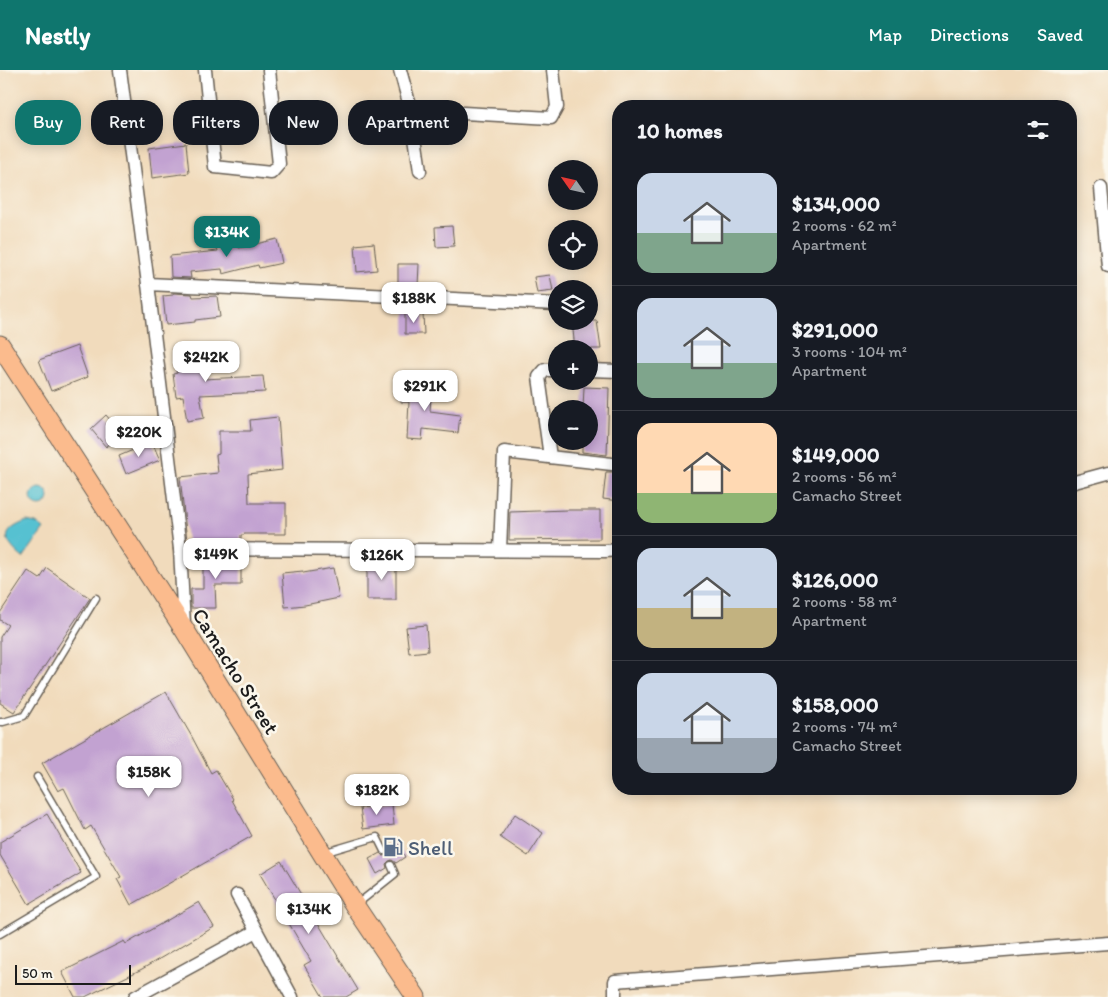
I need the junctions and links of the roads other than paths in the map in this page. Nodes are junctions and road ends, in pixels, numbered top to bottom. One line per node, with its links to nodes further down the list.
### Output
1 (120, 70): 12 (street)
2 (205, 70): 3 (street)
3 (269, 70)
4 (400, 70): 6 (street)
5 (553, 70): 7 (street)
6 (408, 100)
7 (468, 113)
8 (416, 145): 9 (street)
9 (420, 171)
10 (1101, 188): 11 (street)
11 (1108, 266)
12 (148, 284): 13 (street); 22 (street)
13 (548, 304)
14 (0, 345): 26 (main road, Camacho Street)
15 (548, 370): 18 (street)
16 (598, 370): 17 (street)
17 (612, 370)
18 (550, 457): 19 (street); 23 (street)
19 (612, 464)
20 (1108, 473): 21 (street)
21 (1077, 481)
22 (180, 549): 23 (street); 26 (street)
23 (500, 550): 24 (street)
24 (612, 550)
25 (96, 598): 27 (lane)
26 (184, 629): 30 (main road, Camacho Street)
27 (0, 722)
28 (37, 777): 35 (lane)
29 (384, 851): 30 (lane)
30 (322, 853): 33 (main road, Camacho Street)
31 (391, 866): 33 (lane)
32 (236, 895): 34 (street)
33 (355, 906): 39 (main road, Camacho Street)
34 (256, 931): 37 (street); 38 (street)
35 (0, 934)
36 (1108, 943): 40 (street)
37 (135, 997)
38 (292, 997)
39 (416, 997)
40 (615, 997)

